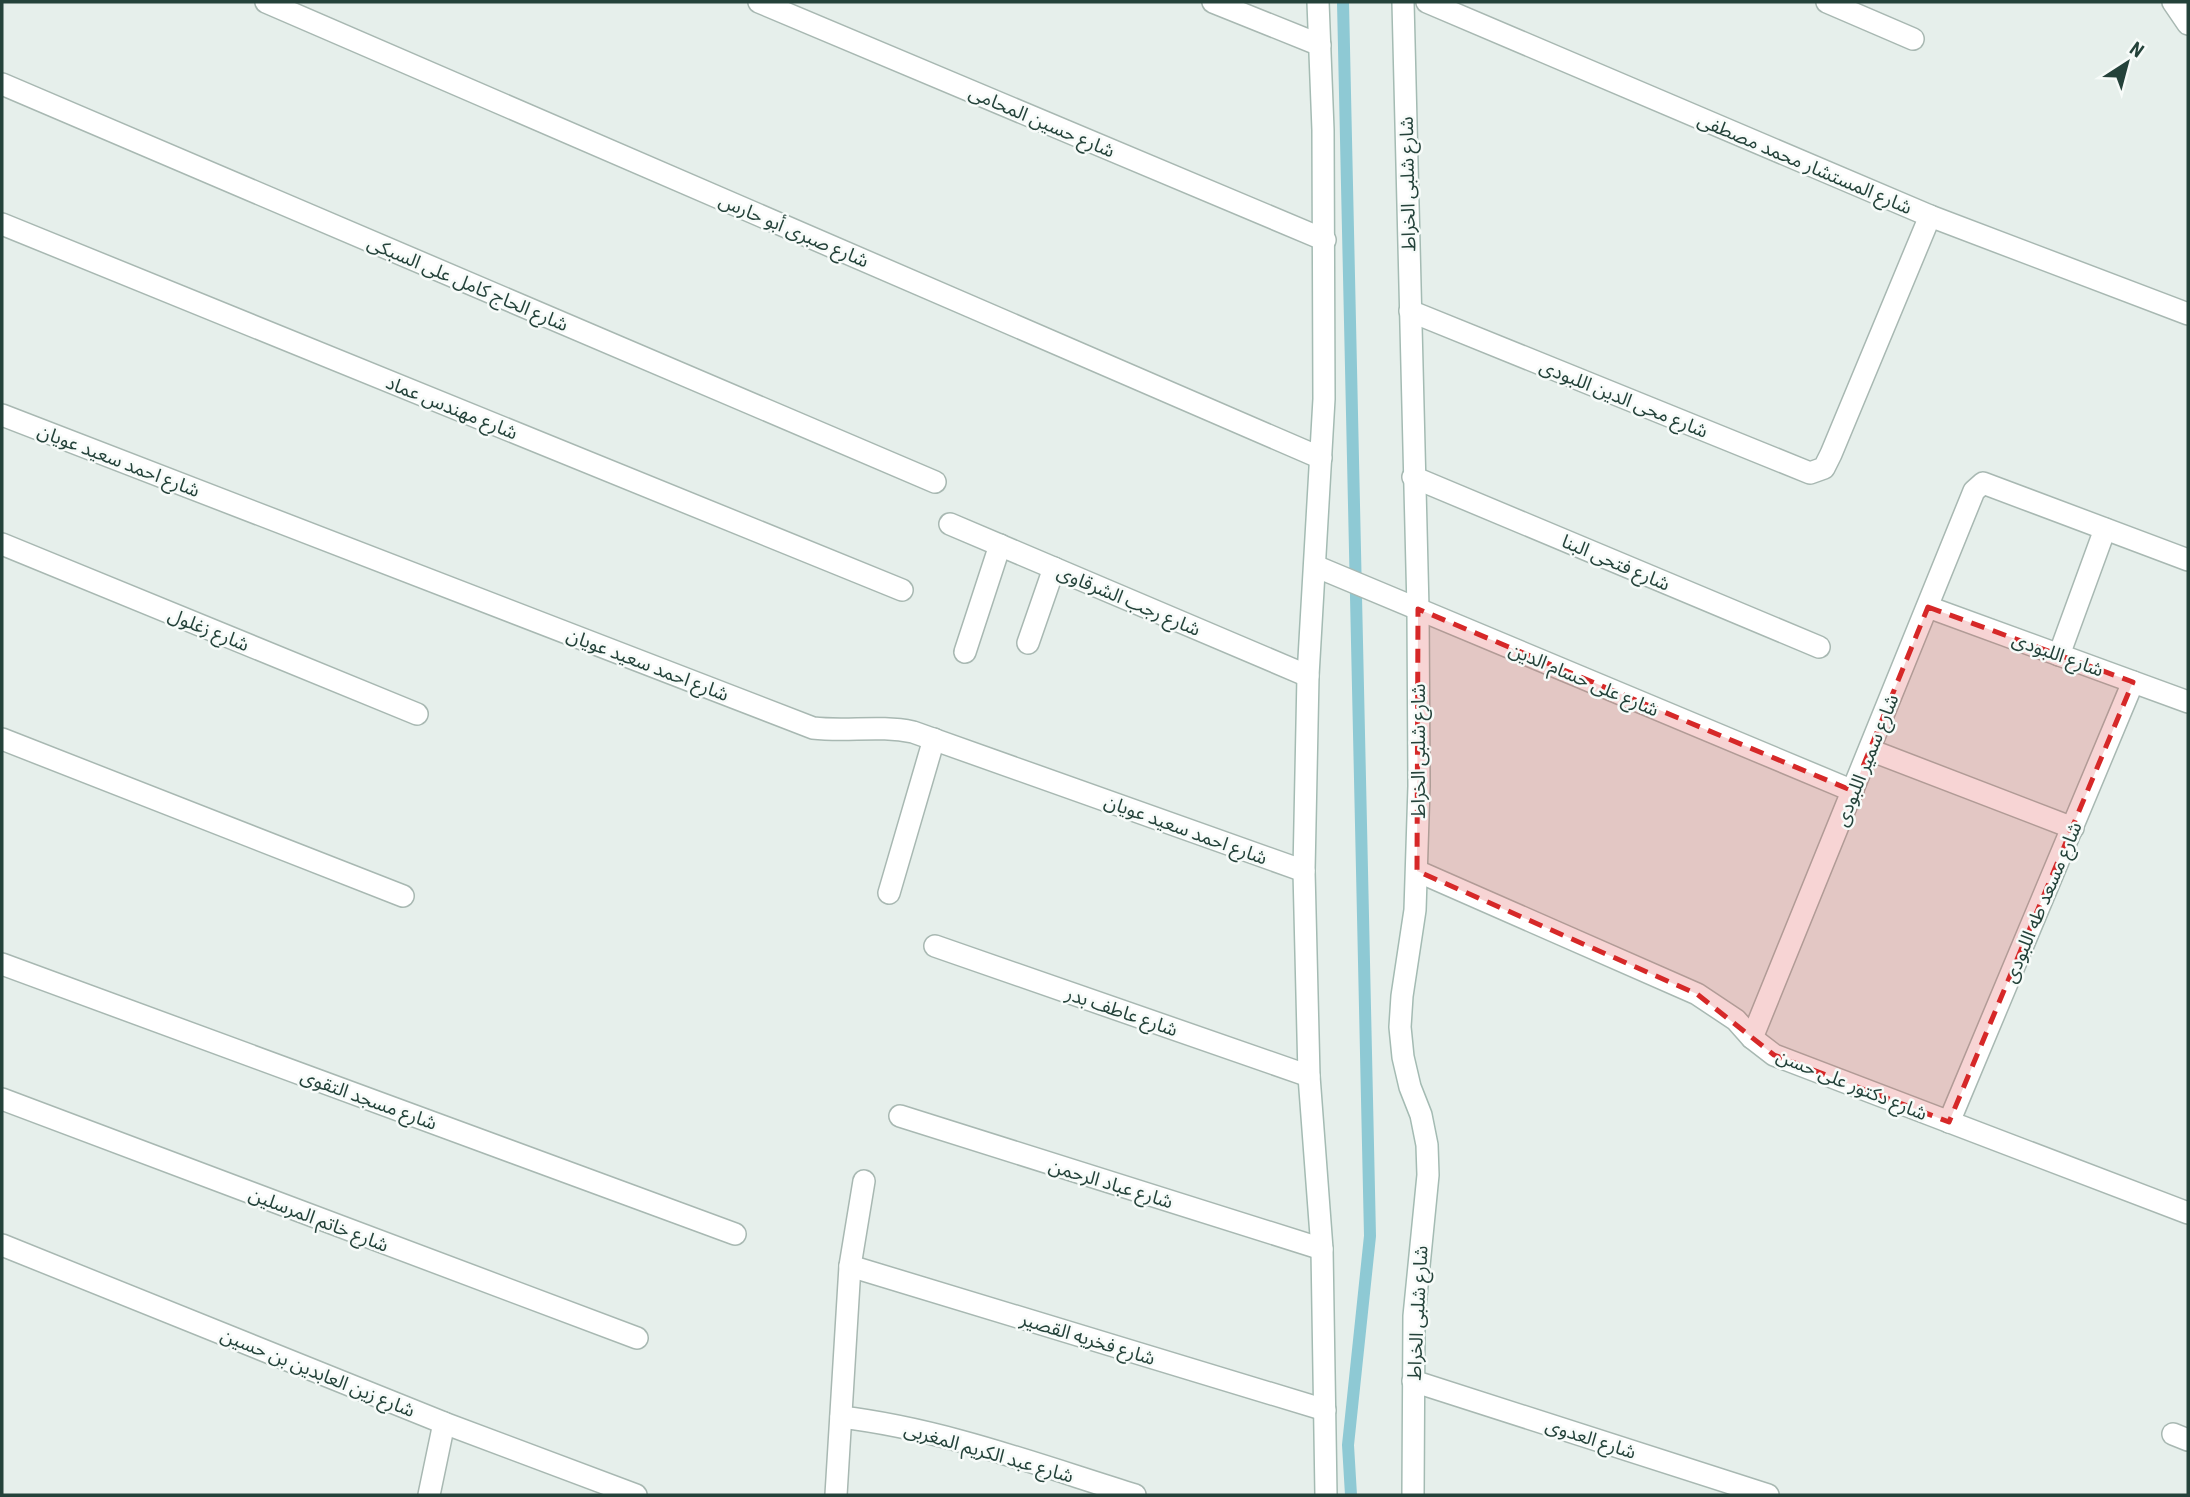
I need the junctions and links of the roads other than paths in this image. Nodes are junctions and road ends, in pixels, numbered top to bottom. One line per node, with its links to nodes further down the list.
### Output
1 (267, 2): 19 (street, شارع صبرى أبو حارس)
2 (759, 2): 15 (street, شارع حسين المحامى)
3 (1213, 2): 11 (street)
4 (1318, 2): 11 (street)
5 (1403, 2): 16 (street, شارع شلبى الخراط)
6 (1427, 2): 13 (street, شارع المستشار محمد مصطفى)
7 (1827, 2): 10 (street)
8 (2172, 2): 9 (street)
9 (2188, 24)
10 (1913, 39)
11 (1320, 45): 15 (street)
12 (2, 84): 21 (street, شارع الحاج كامل على السبكى)
13 (1930, 216): 16 (street, شارع محى الدين اللبودى); 17 (street, شارع المستشار محمد مصطفى)
14 (2, 224): 29 (street, شارع مهندس عماد)
15 (1325, 240): 19 (street)
16 (1410, 311): 20 (street, شارع شلبى الخراط)
17 (2188, 314)
18 (2, 415): 41 (street, شارع احمد سعيد عويان)
19 (1321, 458): 27 (street)
20 (1413, 477): 31 (street, شارع شلبى الخراط); 33 (street, شارع فتحى البنا)
21 (935, 482)
22 (950, 524): 25 (street, شارع رجب الشرقاوى)
23 (2105, 529): 26 (street); 30 (street, شارع سمير اللبودى); 35 (street)
24 (2, 544): 39 (street, شارع زغلول)
25 (1000, 545): 28 (street, شارع رجب الشرقاوى); 34 (street)
26 (2188, 560)
27 (1315, 566): 31 (street, شارع على حسام الدين); 36 (street)
28 (1054, 568): 32 (street); 36 (street, شارع رجب الشرقاوى)
29 (902, 590)
30 (1928, 607): 35 (street, شارع اللبودى); 42 (street, شارع سمير اللبودى)
31 (1418, 609): 43 (street, شارع على حسام الدين); 46 (street, شارع شلبى الخراط)
32 (1028, 643)
33 (1819, 647)
34 (965, 652)
35 (2059, 655): 37 (street, شارع اللبودى)
36 (1308, 676): 45 (street)
37 (2133, 682): 38 (street, شارع اللبودى); 44 (street, شارع مسعد طه اللبودى)
38 (2188, 702)
39 (417, 714)
40 (2, 739): 48 (street)
41 (934, 739): 45 (street, شارع احمد سعيد عويان); 47 (street)
42 (1870, 750): 43 (street, شارع سمير اللبودى); 44 (street)
43 (1853, 791): 51 (street, شارع سمير اللبودى)
44 (2073, 828): 55 (street, شارع مسعد طه اللبودى)
45 (1304, 871): 52 (street)
46 (1417, 871): 51 (street, شارع دكتور على حسن); 63 (street, شارع شلبى الخراط)
47 (889, 893)
48 (403, 896)
49 (935, 946): 52 (street, شارع عاطف بدر)
50 (2, 964): 58 (street, شارع مسجد التقوى)
51 (1752, 1038): 55 (street, شارع دكتور على حسن)
52 (1309, 1076): 60 (street)
53 (2, 1099): 62 (street, شارع خاتم المرسلين)
54 (901, 1116): 60 (street, شارع عباد الرحمن)
55 (1950, 1122): 57 (street, شارع دكتور على حسن)
56 (864, 1181): 61 (street)
57 (2188, 1213)
58 (735, 1234)
59 (2, 1245): 66 (street, شارع زين العابدين بن حسين)
60 (1322, 1249): 64 (street)
61 (850, 1266): 64 (street, شارع فخريه القصير); 65 (street)
62 (637, 1338)
63 (1413, 1381): 72 (street, شارع شلبى الخراط); 73 (street, شارع العدوى)
64 (1325, 1410): 71 (street)
65 (841, 1417): 69 (street); 70 (street, شارع عبد الكريم المغربى)
66 (444, 1423): 67 (street); 68 (street, شارع زين العابدين بن حسين)
67 (429, 1495)
68 (636, 1495)
69 (836, 1495)
70 (1135, 1495)
71 (1326, 1495)
72 (1413, 1495)
73 (1768, 1495)

